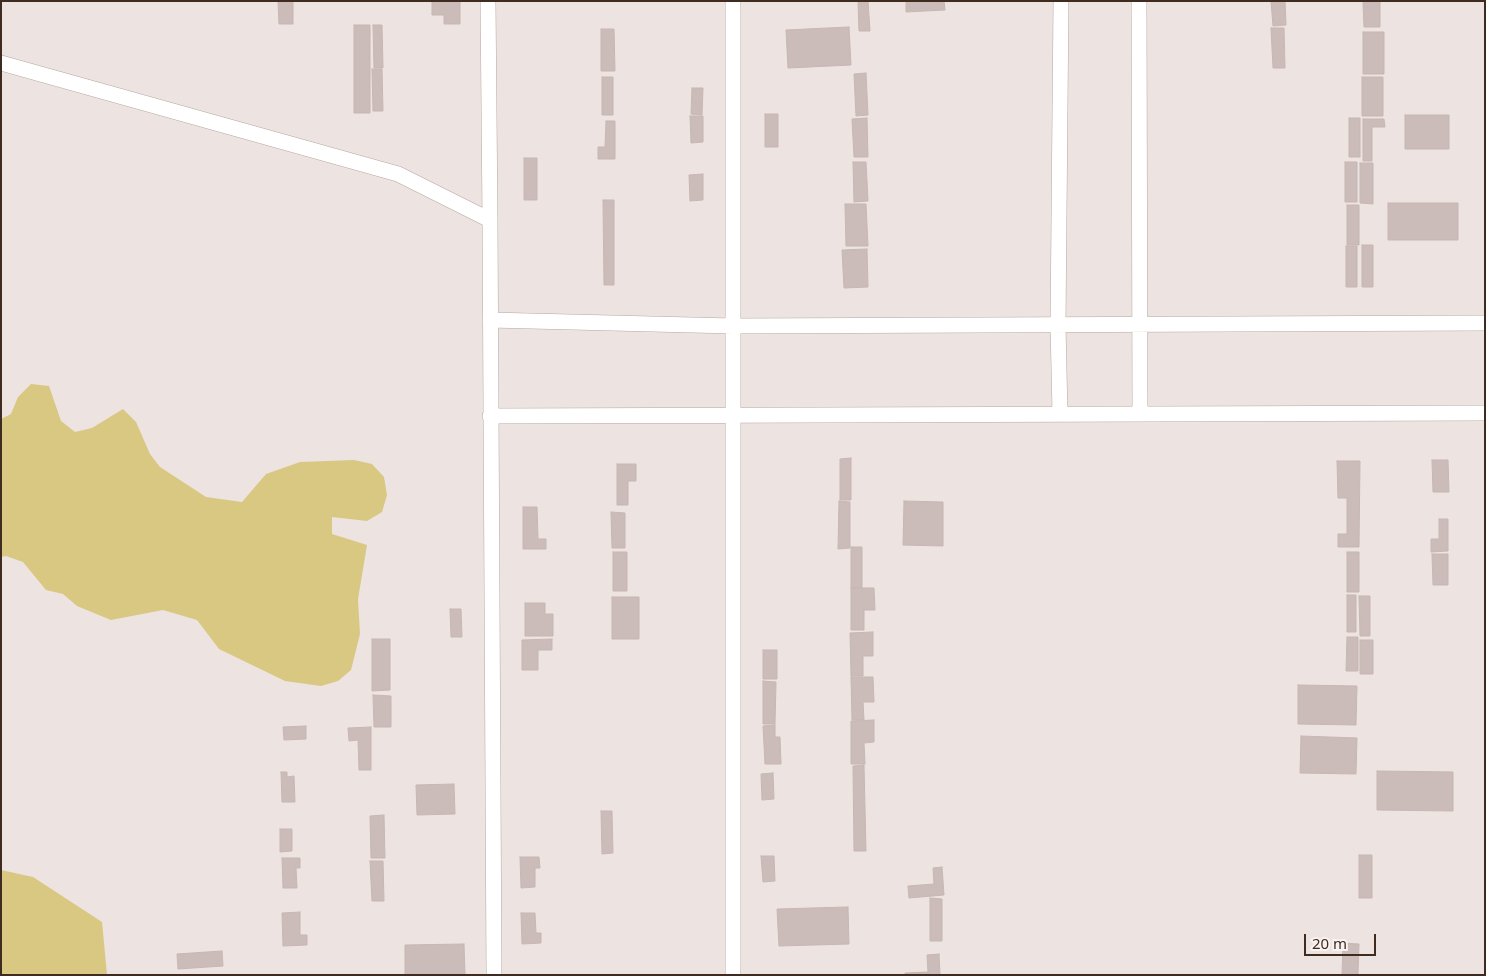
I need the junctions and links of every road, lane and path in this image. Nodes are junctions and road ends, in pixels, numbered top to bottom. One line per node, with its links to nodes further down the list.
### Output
1 (488, 1): 6 (street)
2 (733, 1): 11 (street)
3 (1061, 1): 10 (street)
4 (1138, 1): 8 (street)
5 (1, 63): 6 (street)
6 (490, 220): 7 (street)
7 (490, 320): 11 (street); 16 (street)
8 (1138, 324): 9 (street); 10 (street); 14 (street)
9 (1485, 324)
10 (1058, 325): 11 (street); 13 (street)
11 (733, 326): 15 (street)
12 (1485, 413): 14 (street)
13 (1060, 414): 14 (street); 15 (street)
14 (1140, 414)
15 (733, 415): 16 (street); 18 (street)
16 (490, 416): 17 (street)
17 (494, 975)
18 (733, 975)

